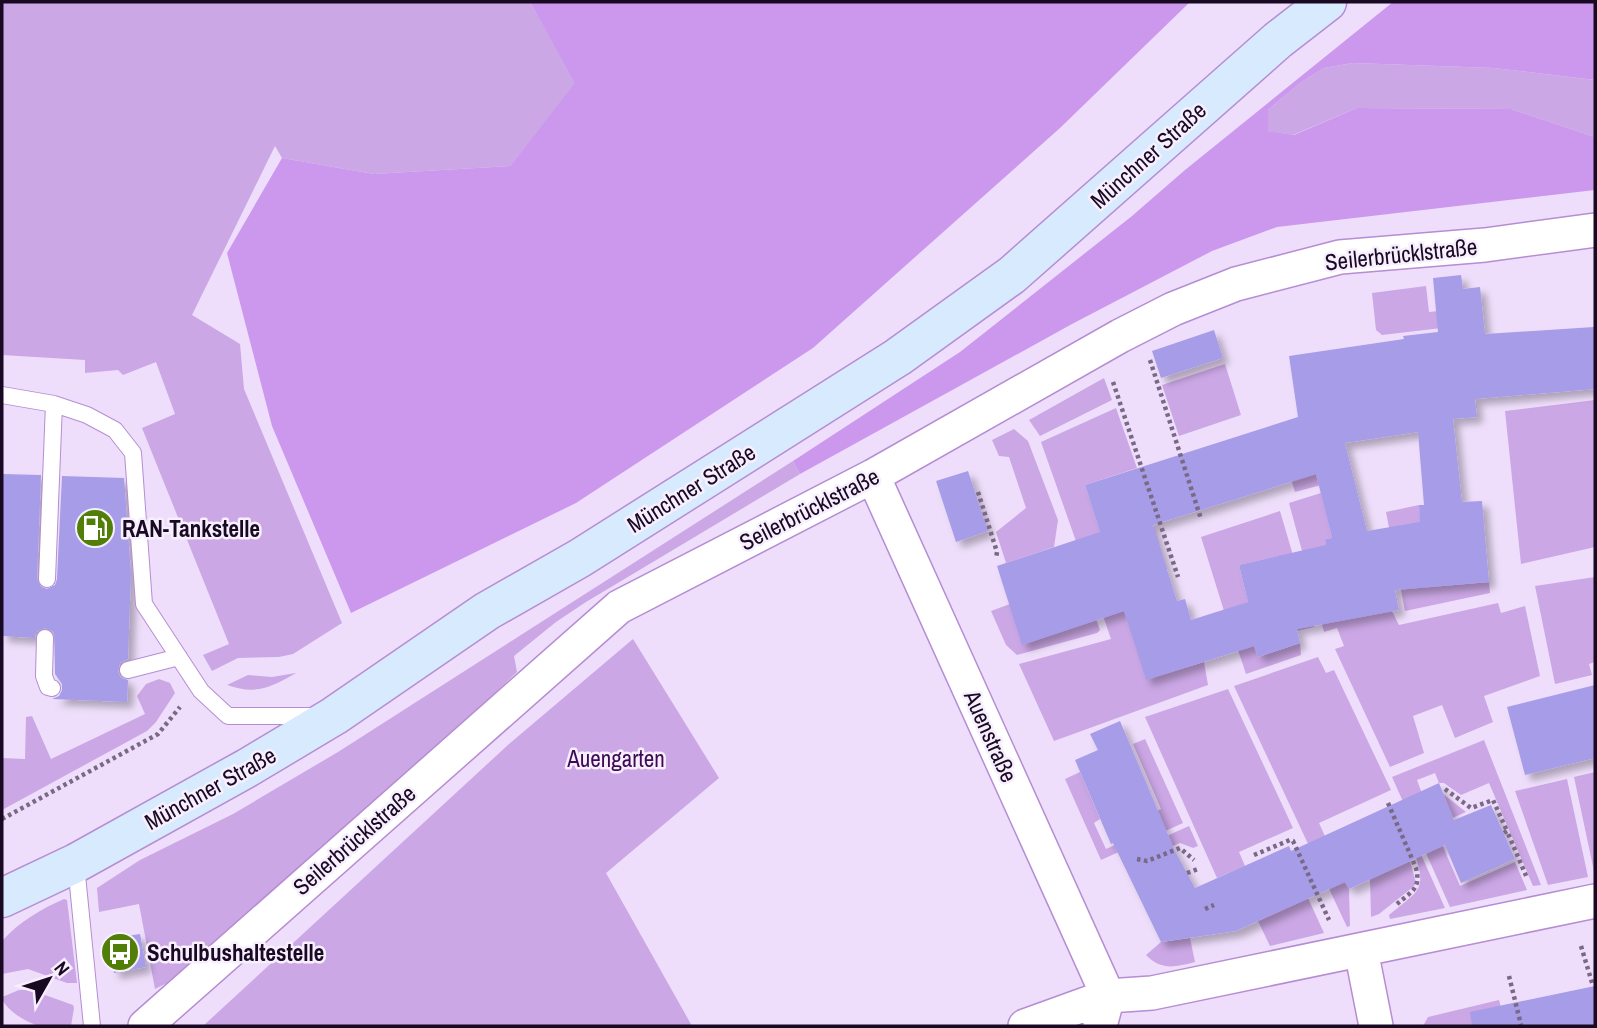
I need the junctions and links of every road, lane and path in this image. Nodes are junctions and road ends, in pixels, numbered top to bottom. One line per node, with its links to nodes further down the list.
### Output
1 (1327, 2): 18 (main road, Münchner Straße)
2 (1595, 230): 7 (street, Seilerbrücklstraße)
3 (1149, 355): 9 (path)
4 (1111, 374): 11 (path)
5 (2, 395): 6 (lane)
6 (54, 404): 12 (lane); 14 (lane)
7 (873, 476): 37 (street, Auenstraße); 40 (street, Seilerbrücklstraße)
8 (978, 492): 10 (path)
9 (1201, 519)
10 (996, 558)
11 (1178, 577)
12 (47, 579)
13 (45, 638): 16 (lane)
14 (179, 657): 15 (lane); 18 (lane)
15 (128, 670)
16 (52, 688)
17 (185, 700): 21 (path)
18 (334, 716): 25 (main road, Münchner Straße)
19 (1445, 789): 32 (path)
20 (1388, 803): 34 (path)
21 (2, 819)
22 (1254, 855): 34 (path)
23 (1138, 859): 24 (path)
24 (1194, 860)
25 (76, 863): 28 (main road, Münchner Straße); 39 (lane)
26 (1198, 869): 27 (path)
27 (1187, 873)
28 (2, 898)
29 (1595, 901): 32 (street)
30 (1214, 905): 31 (path)
31 (1205, 909)
32 (1541, 913): 34 (street)
33 (1581, 946): 36 (path)
34 (1364, 950): 37 (street); 42 (street)
35 (1508, 976): 38 (path)
36 (1593, 986)
37 (1104, 1011): 41 (street)
38 (1521, 1025)
39 (92, 1026)
40 (145, 1026)
41 (1025, 1026)
42 (1376, 1026)

